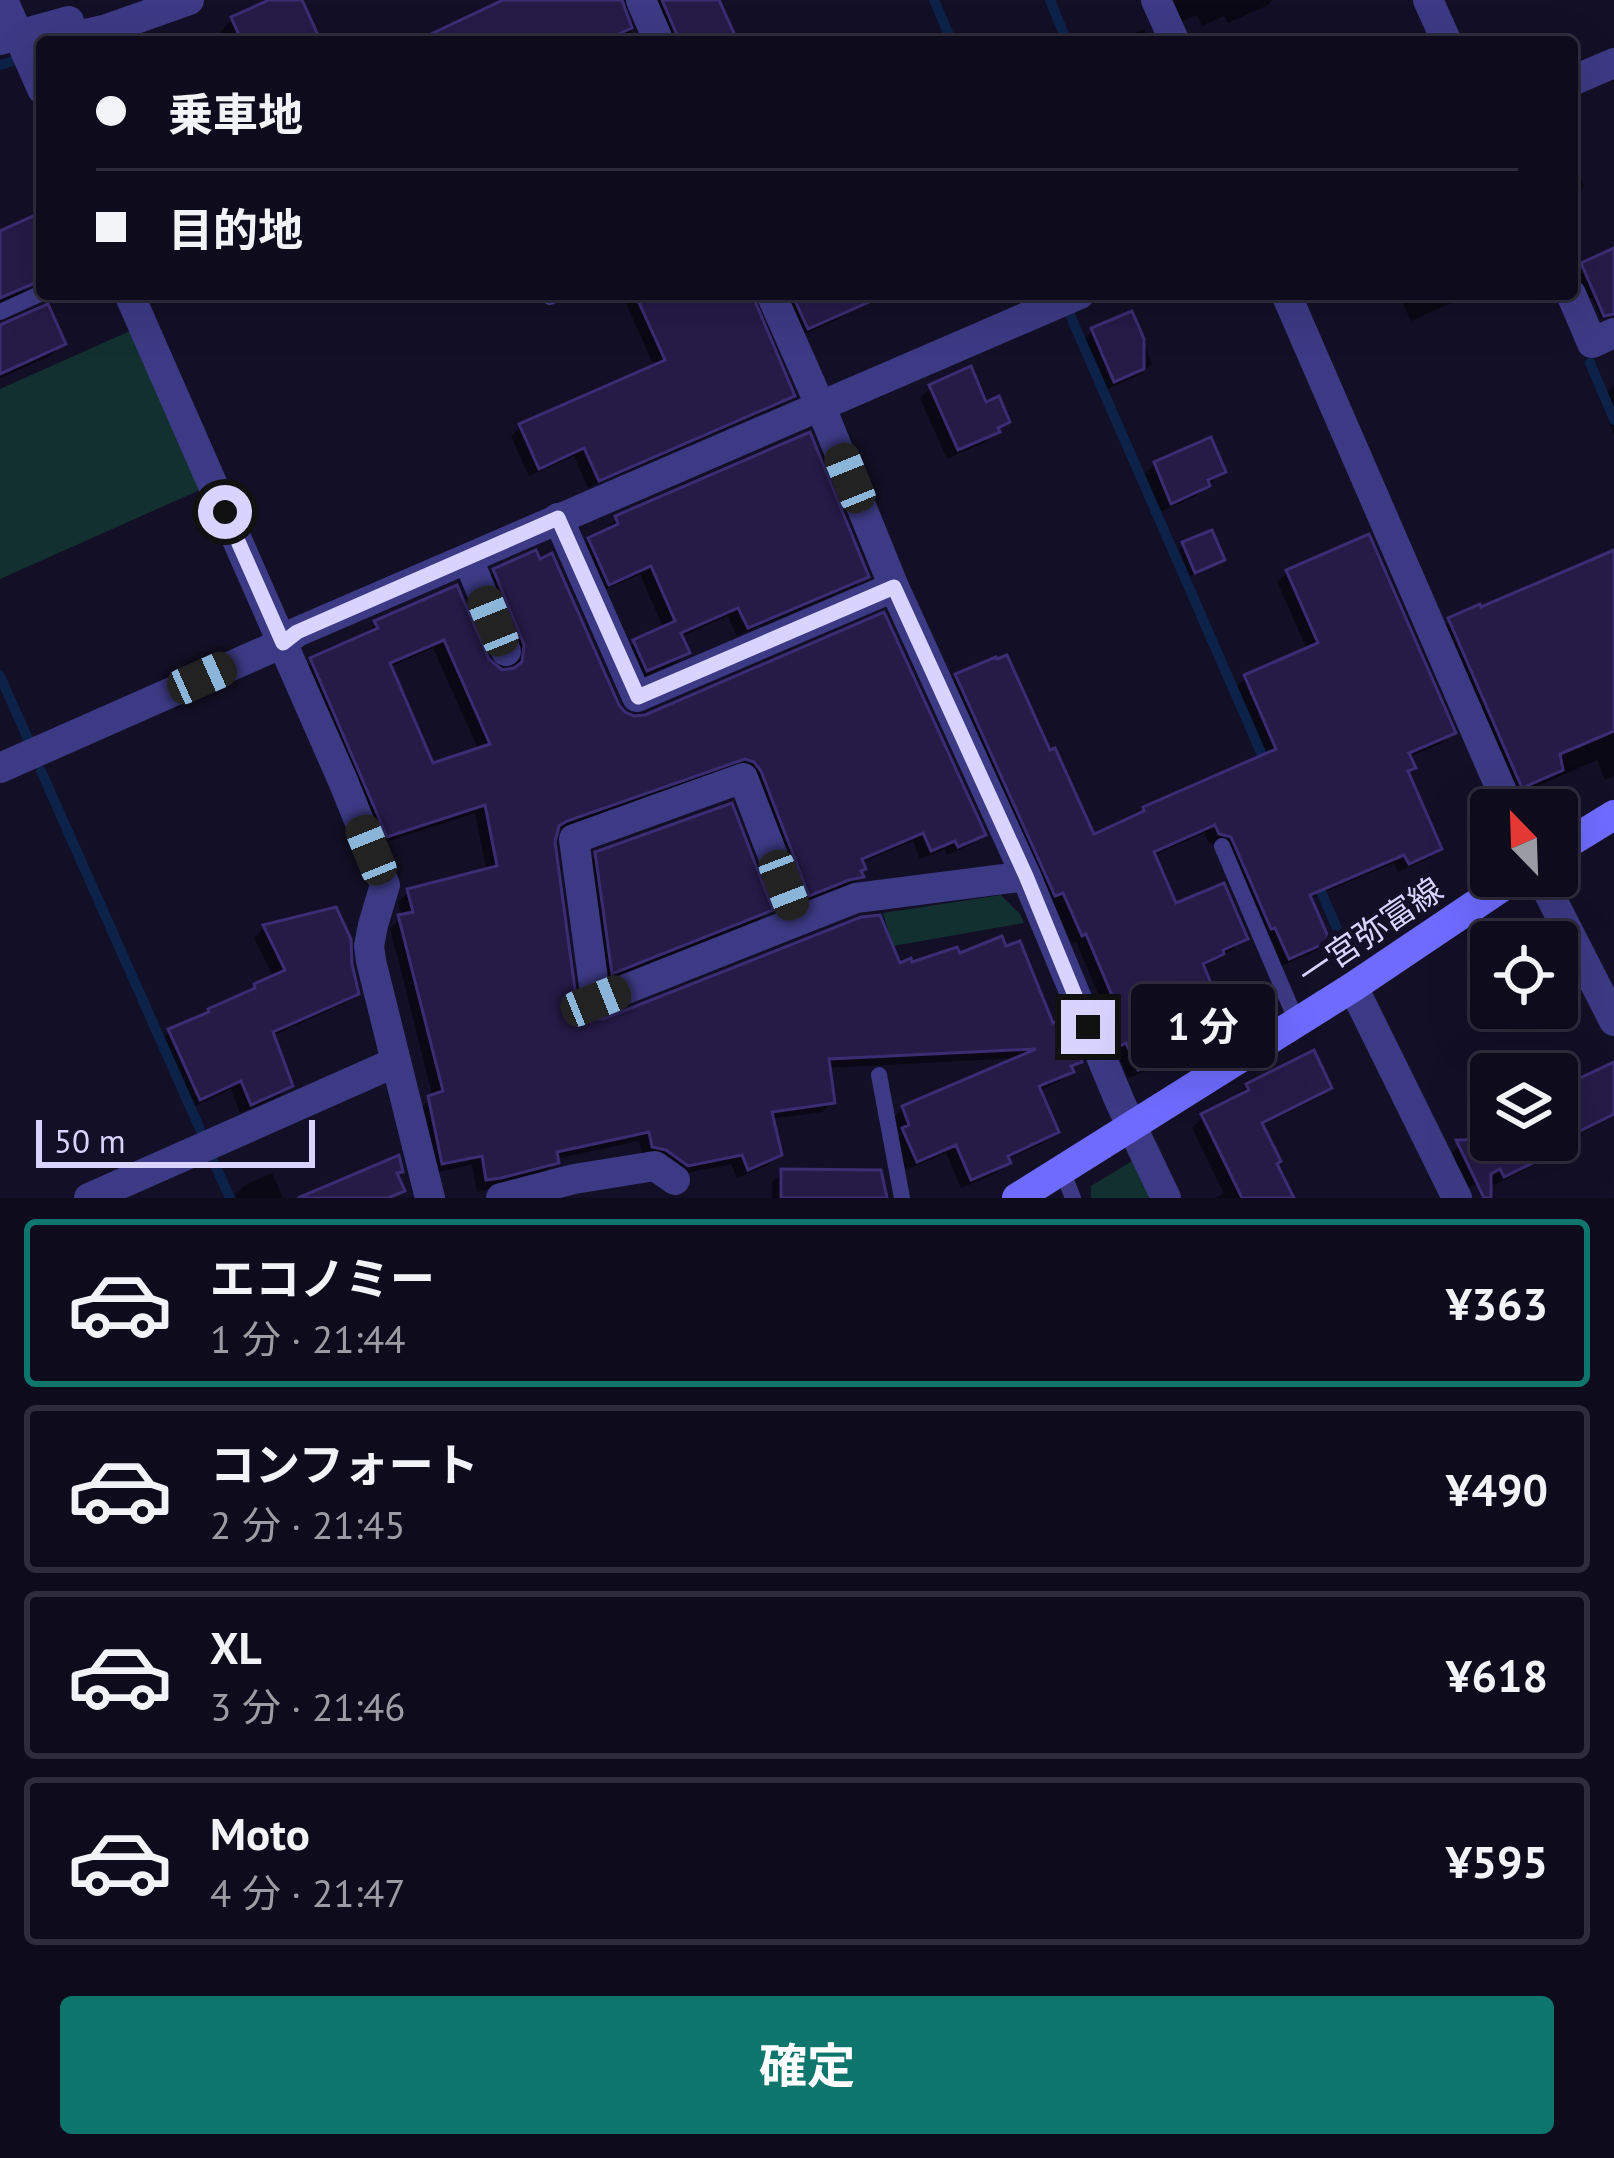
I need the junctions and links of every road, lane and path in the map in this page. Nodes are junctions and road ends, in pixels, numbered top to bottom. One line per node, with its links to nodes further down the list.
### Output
1 (3, 0): 12 (street)
2 (138, 0): 7 (street)
3 (189, 0): 8 (street)
4 (640, 0): 9 (street)
5 (1156, 0): 10 (street)
6 (1428, 0): 11 (street)
7 (43, 36)
8 (67, 36)
9 (653, 36)
10 (1172, 36)
11 (1444, 36)
12 (22, 44): 14 (street)
13 (1614, 63): 15 (street)
14 (36, 76)
15 (1578, 78)
16 (36, 296): 22 (lane)
17 (132, 300): 28 (street)
18 (774, 300): 24 (street)
19 (1066, 300): 24 (street)
20 (1289, 300): 31 (street)
21 (1574, 300): 23 (street)
22 (0, 312)
23 (1614, 333)
24 (820, 405): 25 (street); 27 (street)
25 (558, 518): 26 (street); 27 (street)
26 (468, 559): 28 (street); 29 (street)
27 (894, 587): 35 (street)
28 (283, 643): 30 (street); 42 (street)
29 (506, 651)
30 (0, 768)
31 (1501, 789)
32 (1614, 815): 33 (main road)
33 (1578, 837)
34 (1222, 846): 40 (lane)
35 (1026, 876): 38 (street); 44 (street)
36 (1487, 897): 39 (main road, 一宮弥富線)
37 (1551, 897): 41 (street)
38 (798, 921): 38 (street)
39 (1353, 988): 40 (main road, 一宮弥富線); 54 (street)
40 (1298, 1022): 44 (main road, 一宮弥富線)
41 (1614, 1022)
42 (396, 1062): 48 (street); 49 (street)
43 (879, 1075): 51 (lane)
44 (1131, 1127): 46 (main road, 一宮弥富線); 53 (street)
45 (675, 1180): 47 (street)
46 (1068, 1184): 52 (main road, 一宮弥富線)
47 (576, 1188): 50 (street)
48 (88, 1198)
49 (430, 1198)
50 (501, 1198)
51 (902, 1198)
52 (1017, 1198)
53 (1166, 1198)
54 (1457, 1198)

